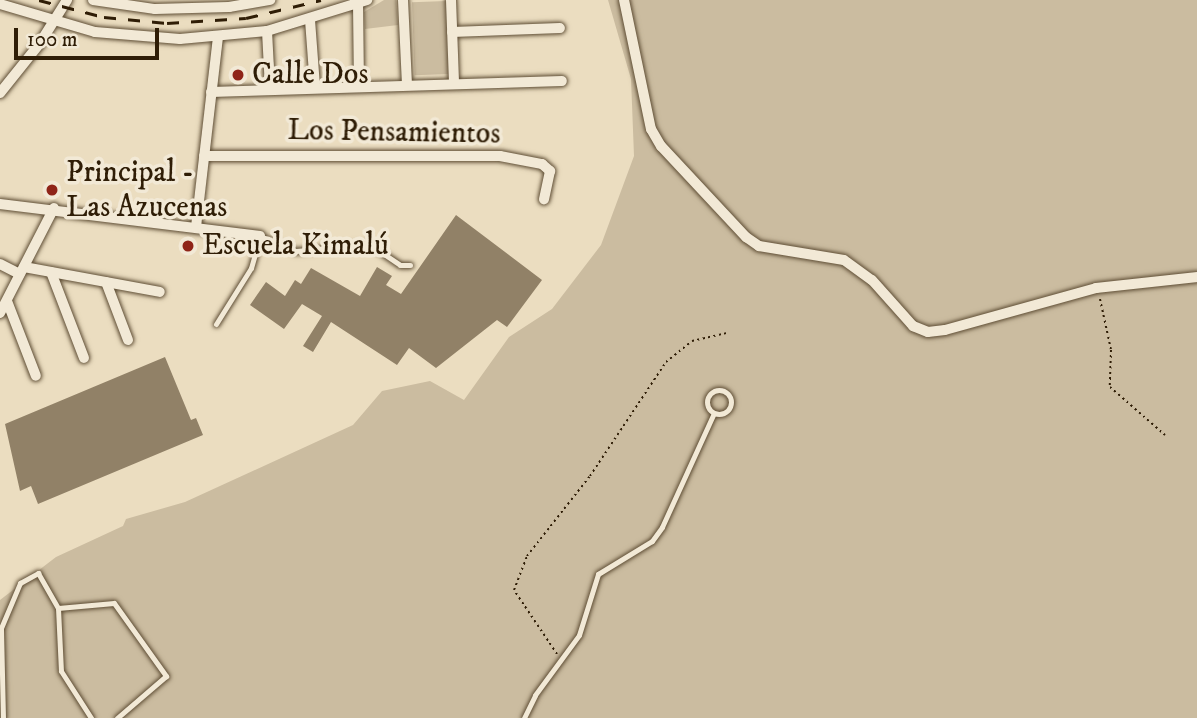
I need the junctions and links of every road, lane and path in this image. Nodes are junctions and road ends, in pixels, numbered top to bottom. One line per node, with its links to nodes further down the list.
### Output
1 (67, 0): 10 (street)
2 (93, 0): 3 (street)
3 (270, 0)
4 (403, 0): 18 (street)
5 (451, 0): 13 (street)
6 (624, 0): 35 (street)
7 (363, 2): 9 (street); 19 (street)
8 (0, 4): 10 (street)
9 (310, 20): 12 (street); 20 (street)
10 (55, 22): 14 (street); 17 (street)
11 (560, 28): 13 (street)
12 (267, 31): 14 (street); 21 (street)
13 (452, 32): 16 (street)
14 (218, 38): 22 (street)
15 (562, 81): 16 (street)
16 (454, 83): 18 (street)
17 (2, 85)
18 (407, 85): 19 (street)
19 (359, 86): 20 (street)
20 (314, 87): 21 (street)
21 (270, 88): 22 (street)
22 (211, 92): 23 (street)
23 (204, 156): 24 (street, Los Pensamientos); 27 (street)
24 (544, 199)
25 (0, 204): 26 (street)
26 (54, 208): 27 (street); 31 (street)
27 (196, 227): 28 (street)
28 (260, 236): 30 (lane); 39 (lane)
29 (0, 264): 31 (street)
30 (410, 265)
31 (22, 270): 32 (street); 37 (street)
32 (51, 272): 34 (street); 42 (street)
33 (1197, 277): 35 (street)
34 (106, 282): 36 (street); 41 (street)
35 (1097, 288): 45 (path)
36 (160, 292)
37 (6, 301): 38 (street); 43 (street)
38 (0, 313)
39 (216, 324)
40 (726, 333): 47 (path)
41 (128, 340)
42 (84, 358)
43 (36, 376)
44 (714, 413): 44 (lane); 47 (lane)
45 (1166, 435)
46 (58, 608): 48 (lane); 49 (lane); 50 (lane)
47 (562, 661): 51 (lane)
48 (4, 718)
49 (92, 718)
50 (117, 718)
51 (524, 718)

